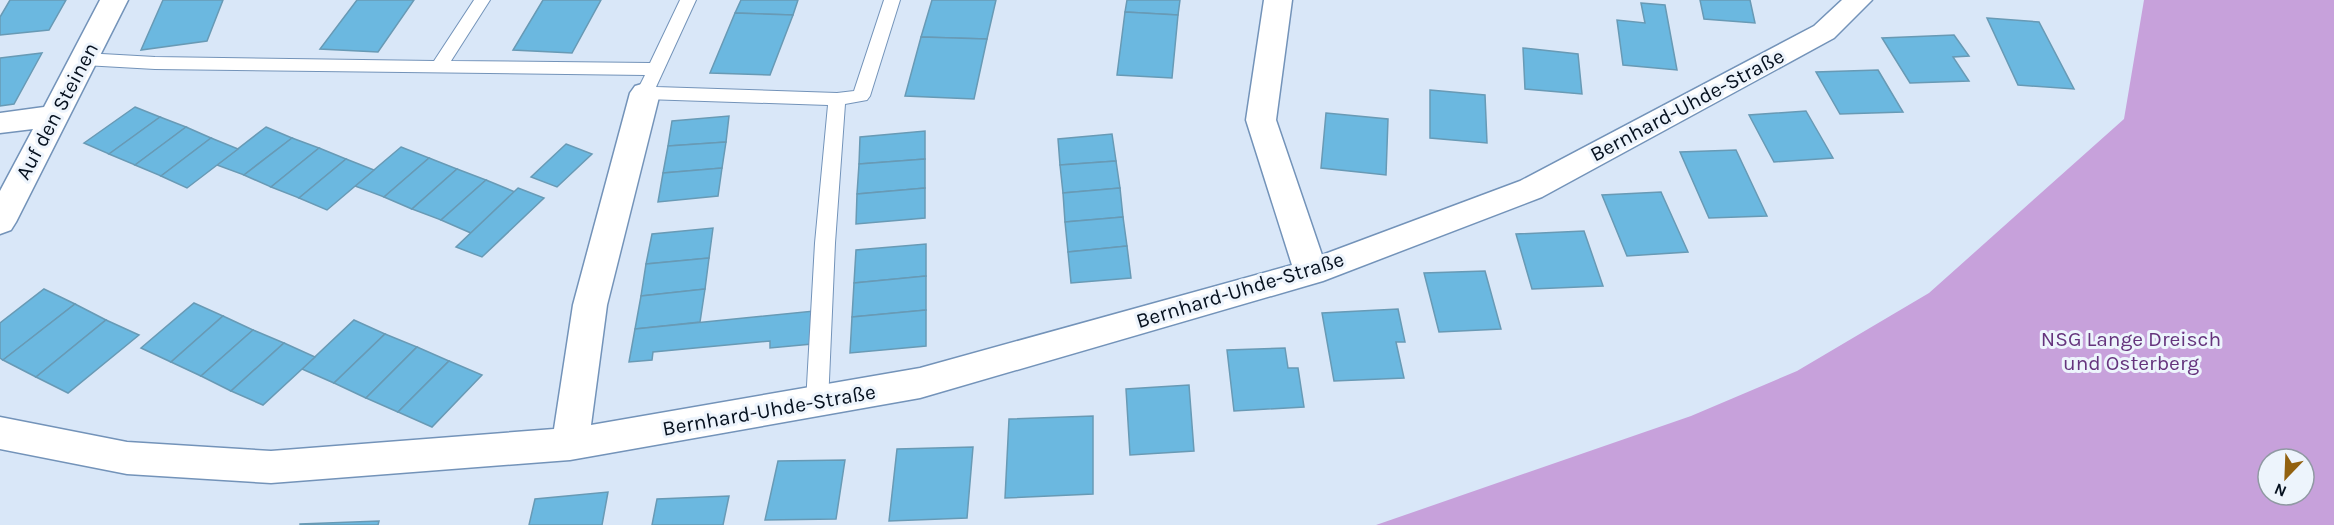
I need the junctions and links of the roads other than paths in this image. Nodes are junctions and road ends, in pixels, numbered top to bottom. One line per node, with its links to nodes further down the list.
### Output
1 (114, 0): 7 (street, Auf den Steinen)
2 (482, 0): 8 (lane)
3 (687, 0): 9 (lane)
4 (892, 0): 10 (lane)
5 (1278, 0): 14 (street)
6 (1858, 0): 14 (street, Bernhard-Uhde-Straße)
7 (84, 58): 8 (lane); 11 (street, Auf den Steinen)
8 (440, 65): 9 (lane)
9 (651, 81): 10 (lane); 17 (street)
10 (837, 99): 15 (lane)
11 (54, 116): 12 (street); 13 (street, Auf den Steinen)
12 (0, 123)
13 (0, 222)
14 (1311, 272): 15 (street, Bernhard-Uhde-Straße)
15 (817, 403): 17 (street, Bernhard-Uhde-Straße)
16 (0, 433): 17 (street, Bernhard-Uhde-Straße)
17 (570, 444)

